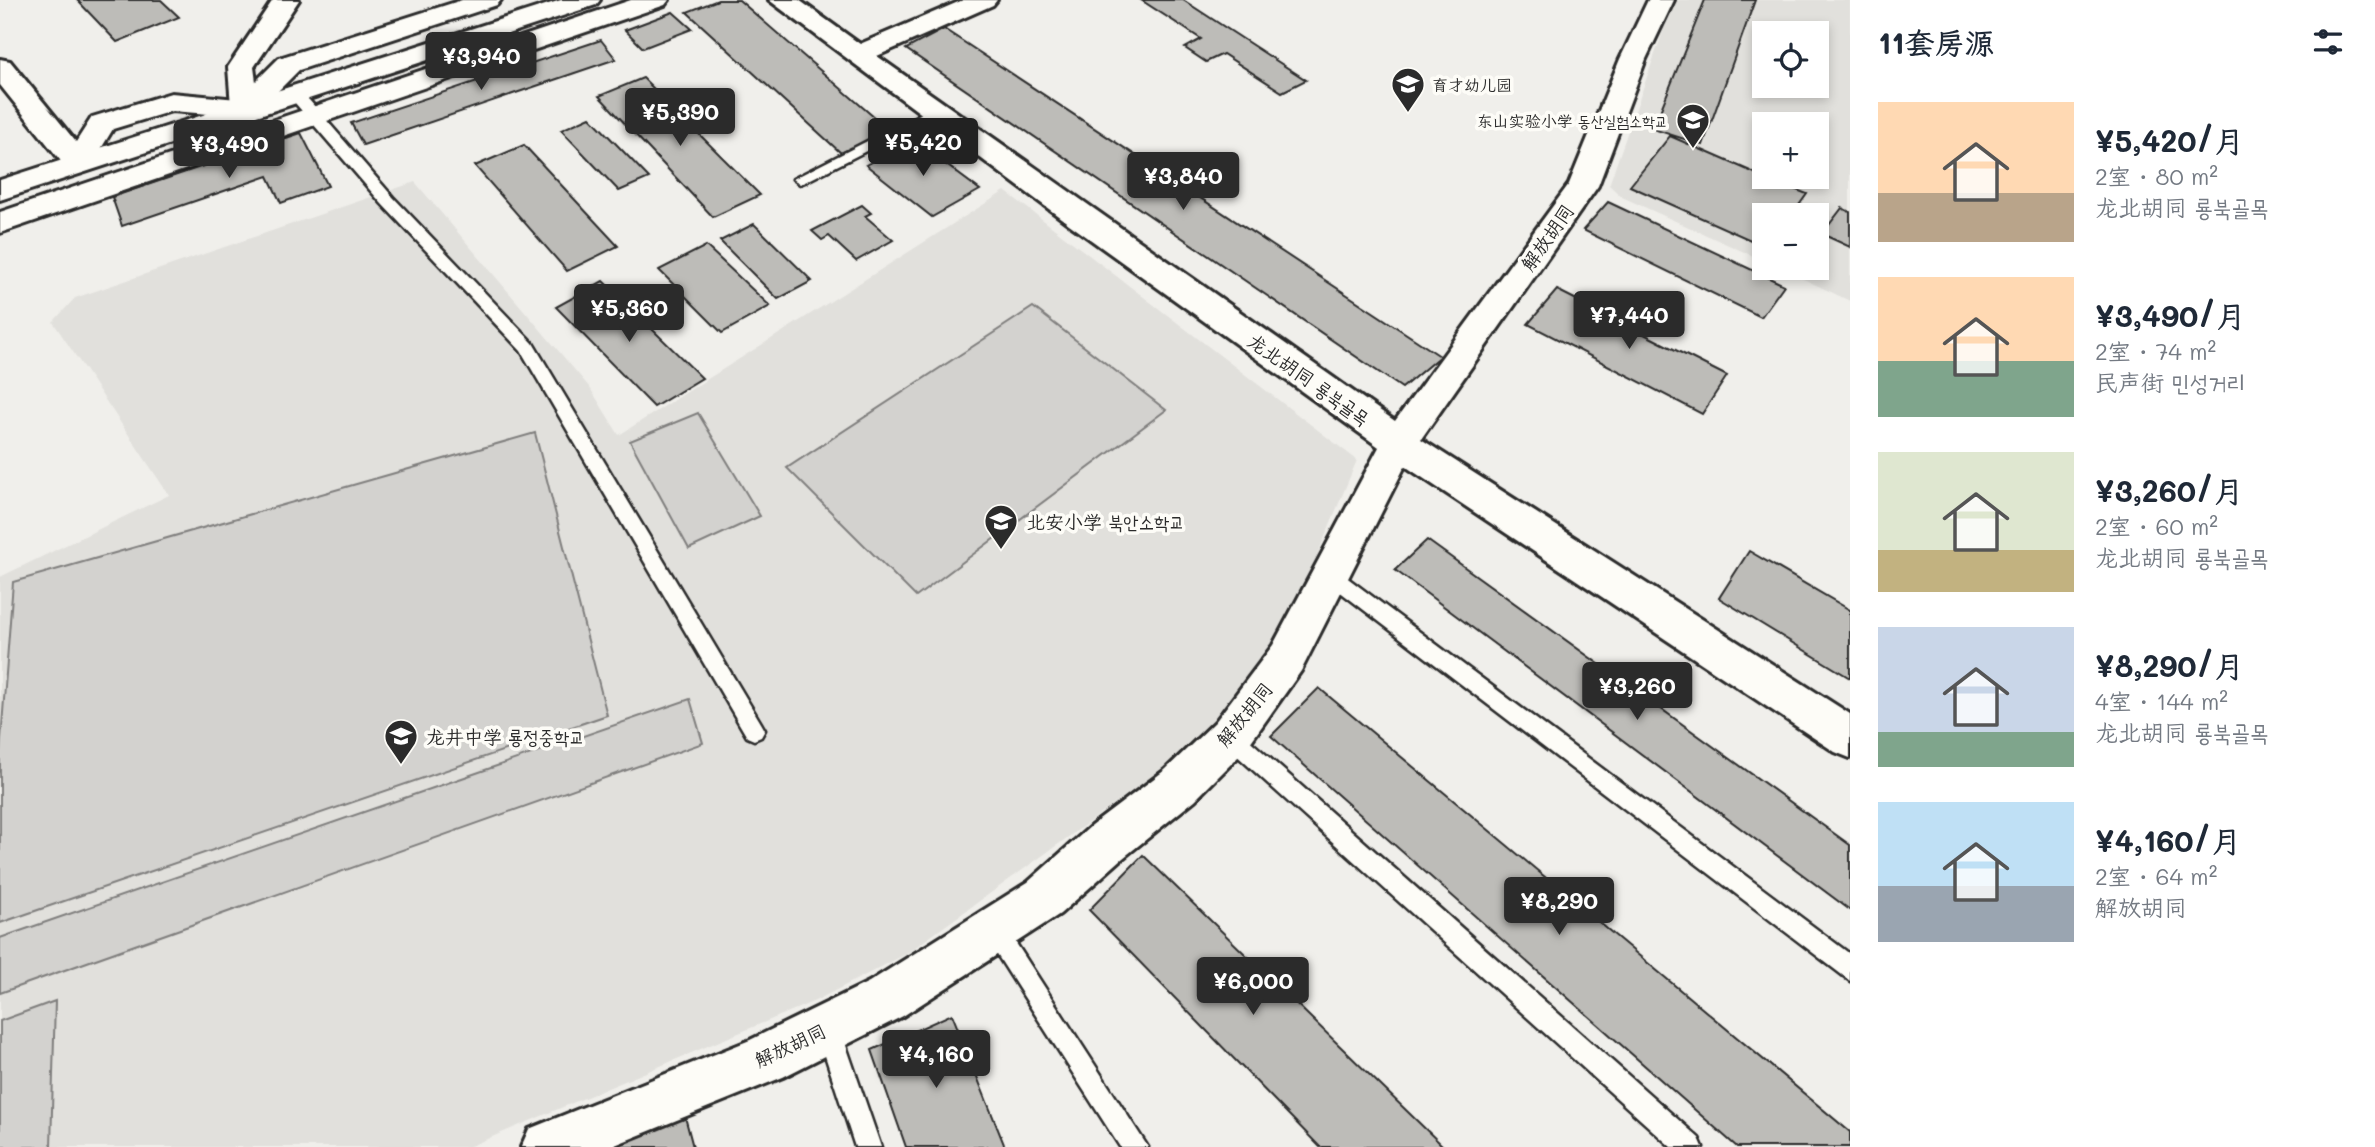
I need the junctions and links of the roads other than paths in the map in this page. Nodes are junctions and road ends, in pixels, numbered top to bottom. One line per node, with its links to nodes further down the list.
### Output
1 (286, 0): 11 (street)
2 (488, 0): 11 (street)
3 (656, 0): 7 (street)
4 (782, 0): 8 (street, 龙北胡同 룡북골목)
5 (984, 0): 8 (street)
6 (1661, 0): 18 (street, 解放胡同)
7 (582, 9): 10 (street); 13 (street)
8 (858, 55): 12 (street, 龙北胡同 룡북골목)
9 (0, 67): 14 (street)
10 (294, 93): 11 (street); 13 (lane)
11 (245, 108): 14 (street)
12 (934, 111): 15 (lane); 18 (street, 龙北胡同 룡북골목)
13 (317, 115): 17 (street); 20 (lane)
14 (78, 163): 16 (street)
15 (800, 179)
16 (0, 190)
17 (0, 223)
18 (1399, 443): 19 (street, 解放胡同); 22 (street, 龙北胡同 룡북골목)
19 (1332, 575): 21 (street, 解放胡同); 24 (lane)
20 (754, 730)
21 (1230, 736): 23 (street, 解放胡同); 29 (lane)
22 (1850, 738)
23 (995, 931): 25 (street, 解放胡同); 28 (lane)
24 (1850, 969)
25 (828, 1028): 26 (street, 解放胡同); 27 (lane)
26 (547, 1147)
27 (868, 1147)
28 (1135, 1147)
29 (1690, 1147)

